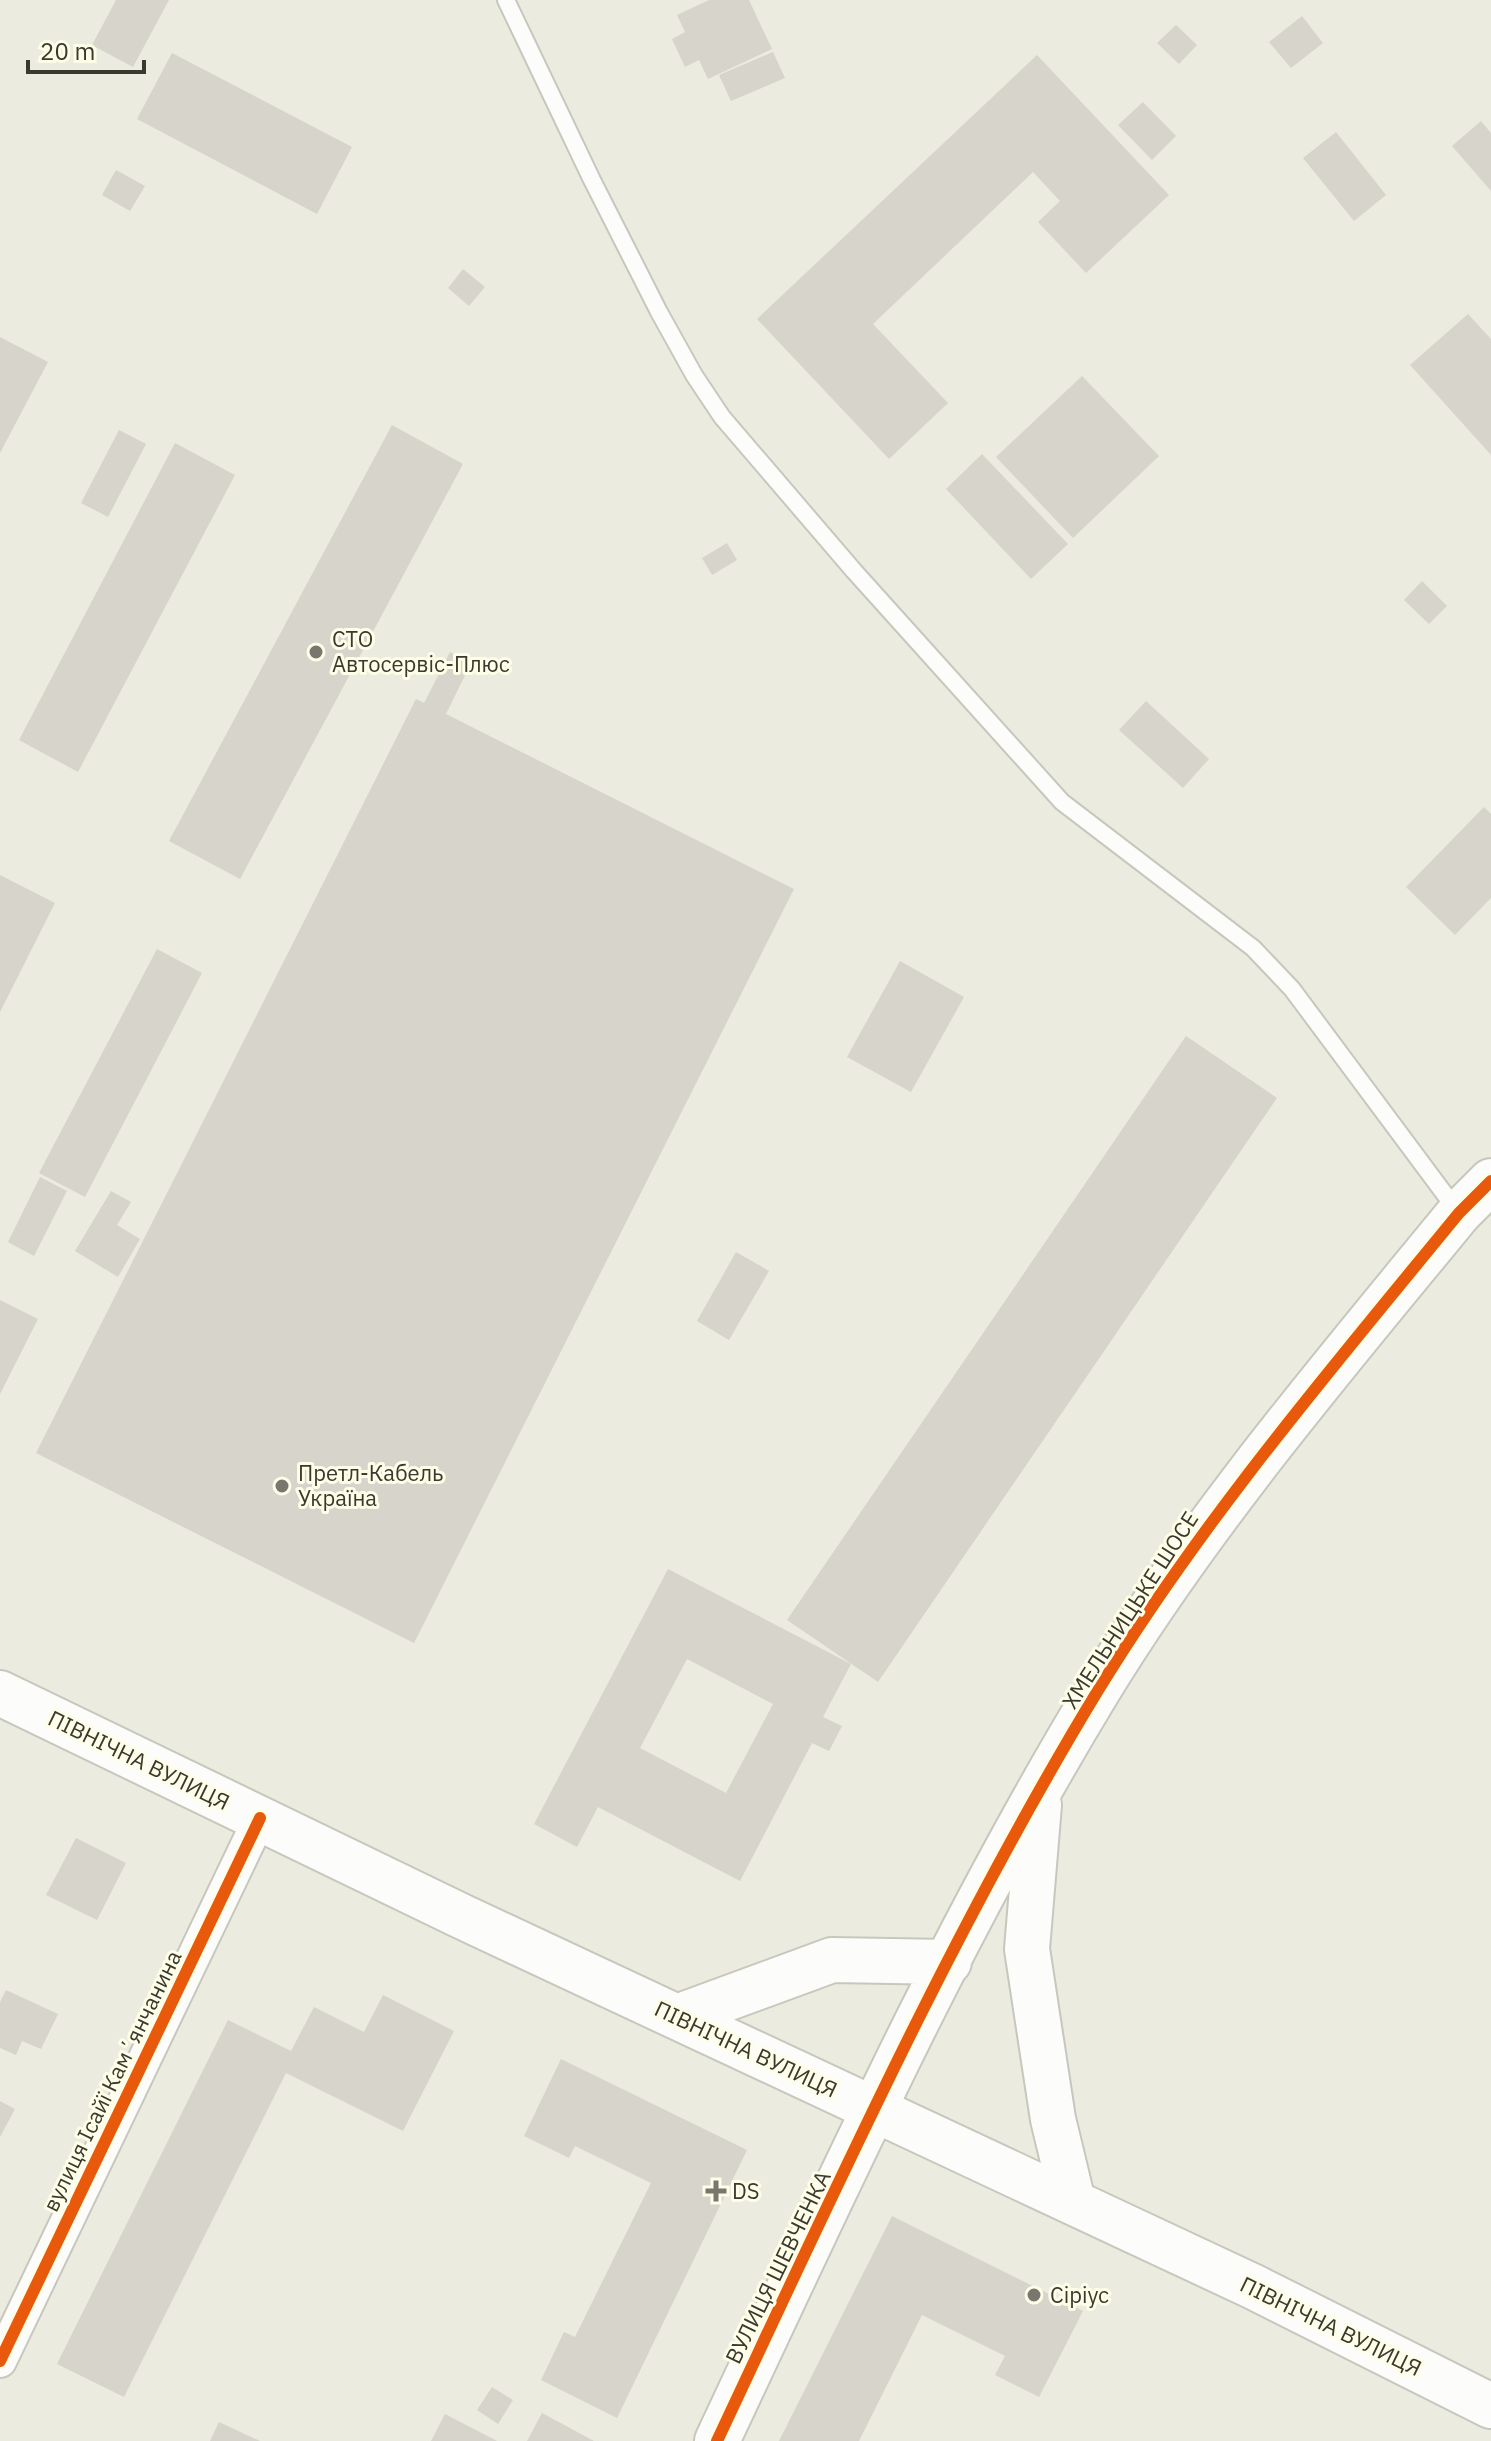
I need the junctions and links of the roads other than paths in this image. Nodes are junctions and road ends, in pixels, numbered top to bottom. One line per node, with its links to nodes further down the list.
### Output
1 (506, 0): 3 (lane)
2 (1491, 1181): 3 (main road, ХМЕЛЬНИЦЬКЕ ШОСЕ)
3 (1459, 1213): 5 (main road, ХМЕЛЬНИЦЬКЕ ШОСЕ)
4 (0, 1693): 6 (main road, ПІВНІЧНА ВУЛИЦЯ)
5 (1039, 1795): 7 (main road, ХМЕЛЬНИЦЬКЕ ШОСЕ); 10 (main road)
6 (260, 1818): 8 (main road, ПІВНІЧНА ВУЛИЦЯ); 11 (street, вулиця Ісайї Камʼянчанина)
7 (949, 1962): 8 (main road); 9 (main road, ХМЕЛЬНИЦЬКЕ ШОСЕ)
8 (677, 2017): 9 (main road, ПІВНІЧНА ВУЛИЦЯ)
9 (876, 2110): 10 (main road, ПІВНІЧНА ВУЛИЦЯ); 13 (main road, ВУЛИЦЯ ШЕВЧЕНКА)
10 (1073, 2202): 12 (main road, ПІВНІЧНА ВУЛИЦЯ)
11 (0, 2361)
12 (1491, 2406)
13 (717, 2441)

